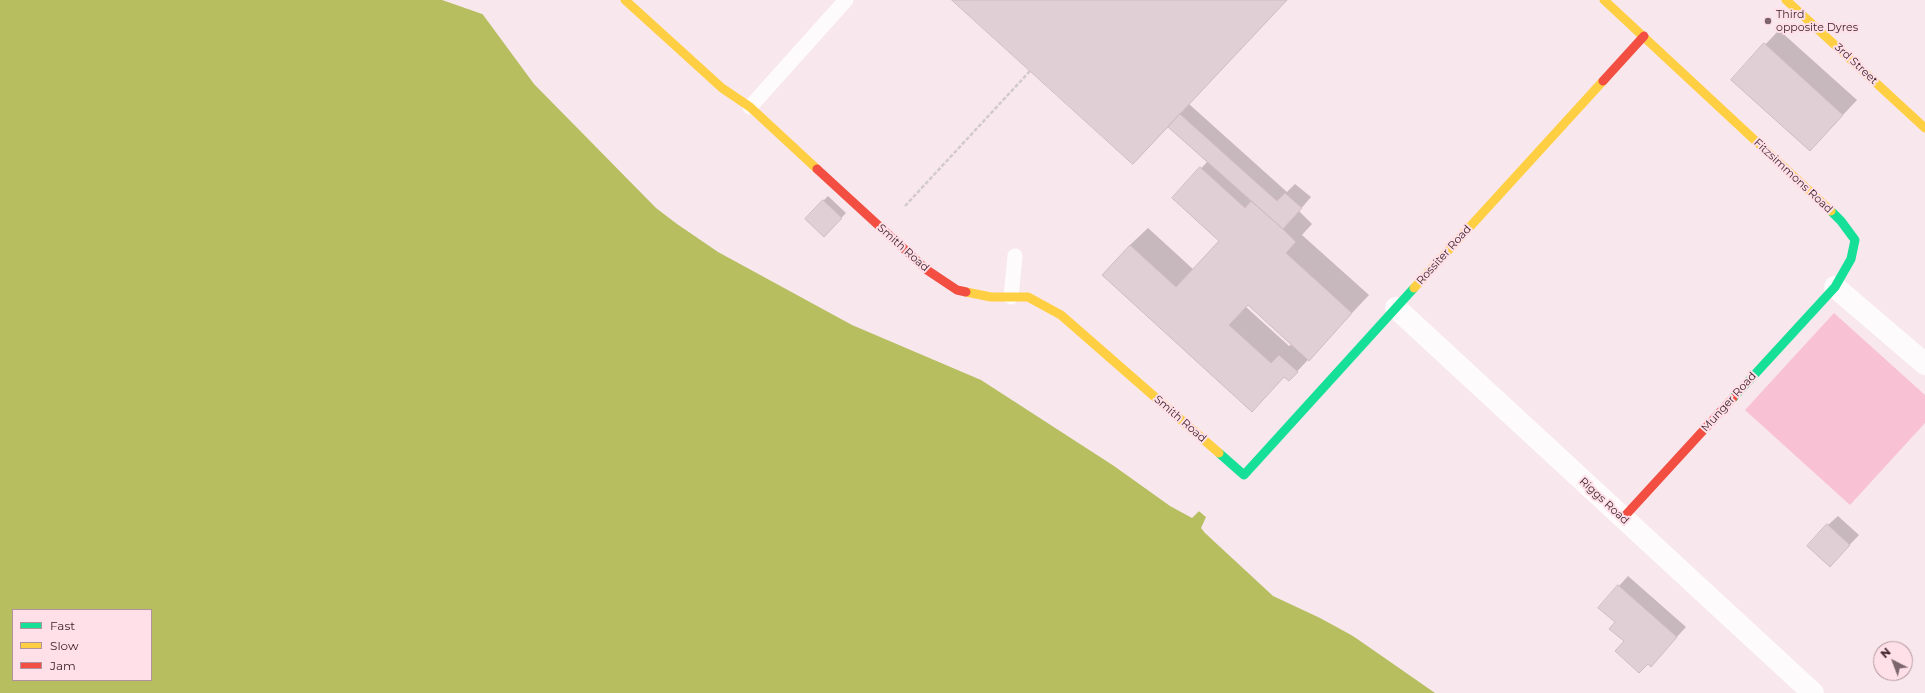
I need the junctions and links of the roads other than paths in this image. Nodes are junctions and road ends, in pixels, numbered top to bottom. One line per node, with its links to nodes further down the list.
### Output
1 (625, 0): 6 (street, Smith Road)
2 (846, 0): 6 (lane)
3 (1604, 0): 5 (street, Fitzsimmons Road)
4 (1786, 0): 7 (street, 3rd Street)
5 (1644, 36): 9 (street, Fitzsimmons Road); 11 (street, Rossiter Road)
6 (750, 107): 10 (street, Smith Road)
7 (1925, 128)
8 (1015, 256): 10 (lane)
9 (1835, 286): 12 (street); 14 (street, Munger Road)
10 (1011, 297): 13 (street, Smith Road)
11 (1396, 308): 13 (street, Rossiter Road); 14 (street, Riggs Road)
12 (1925, 364)
13 (1244, 475)
14 (1623, 518): 15 (street, Riggs Road)
15 (1813, 693)

